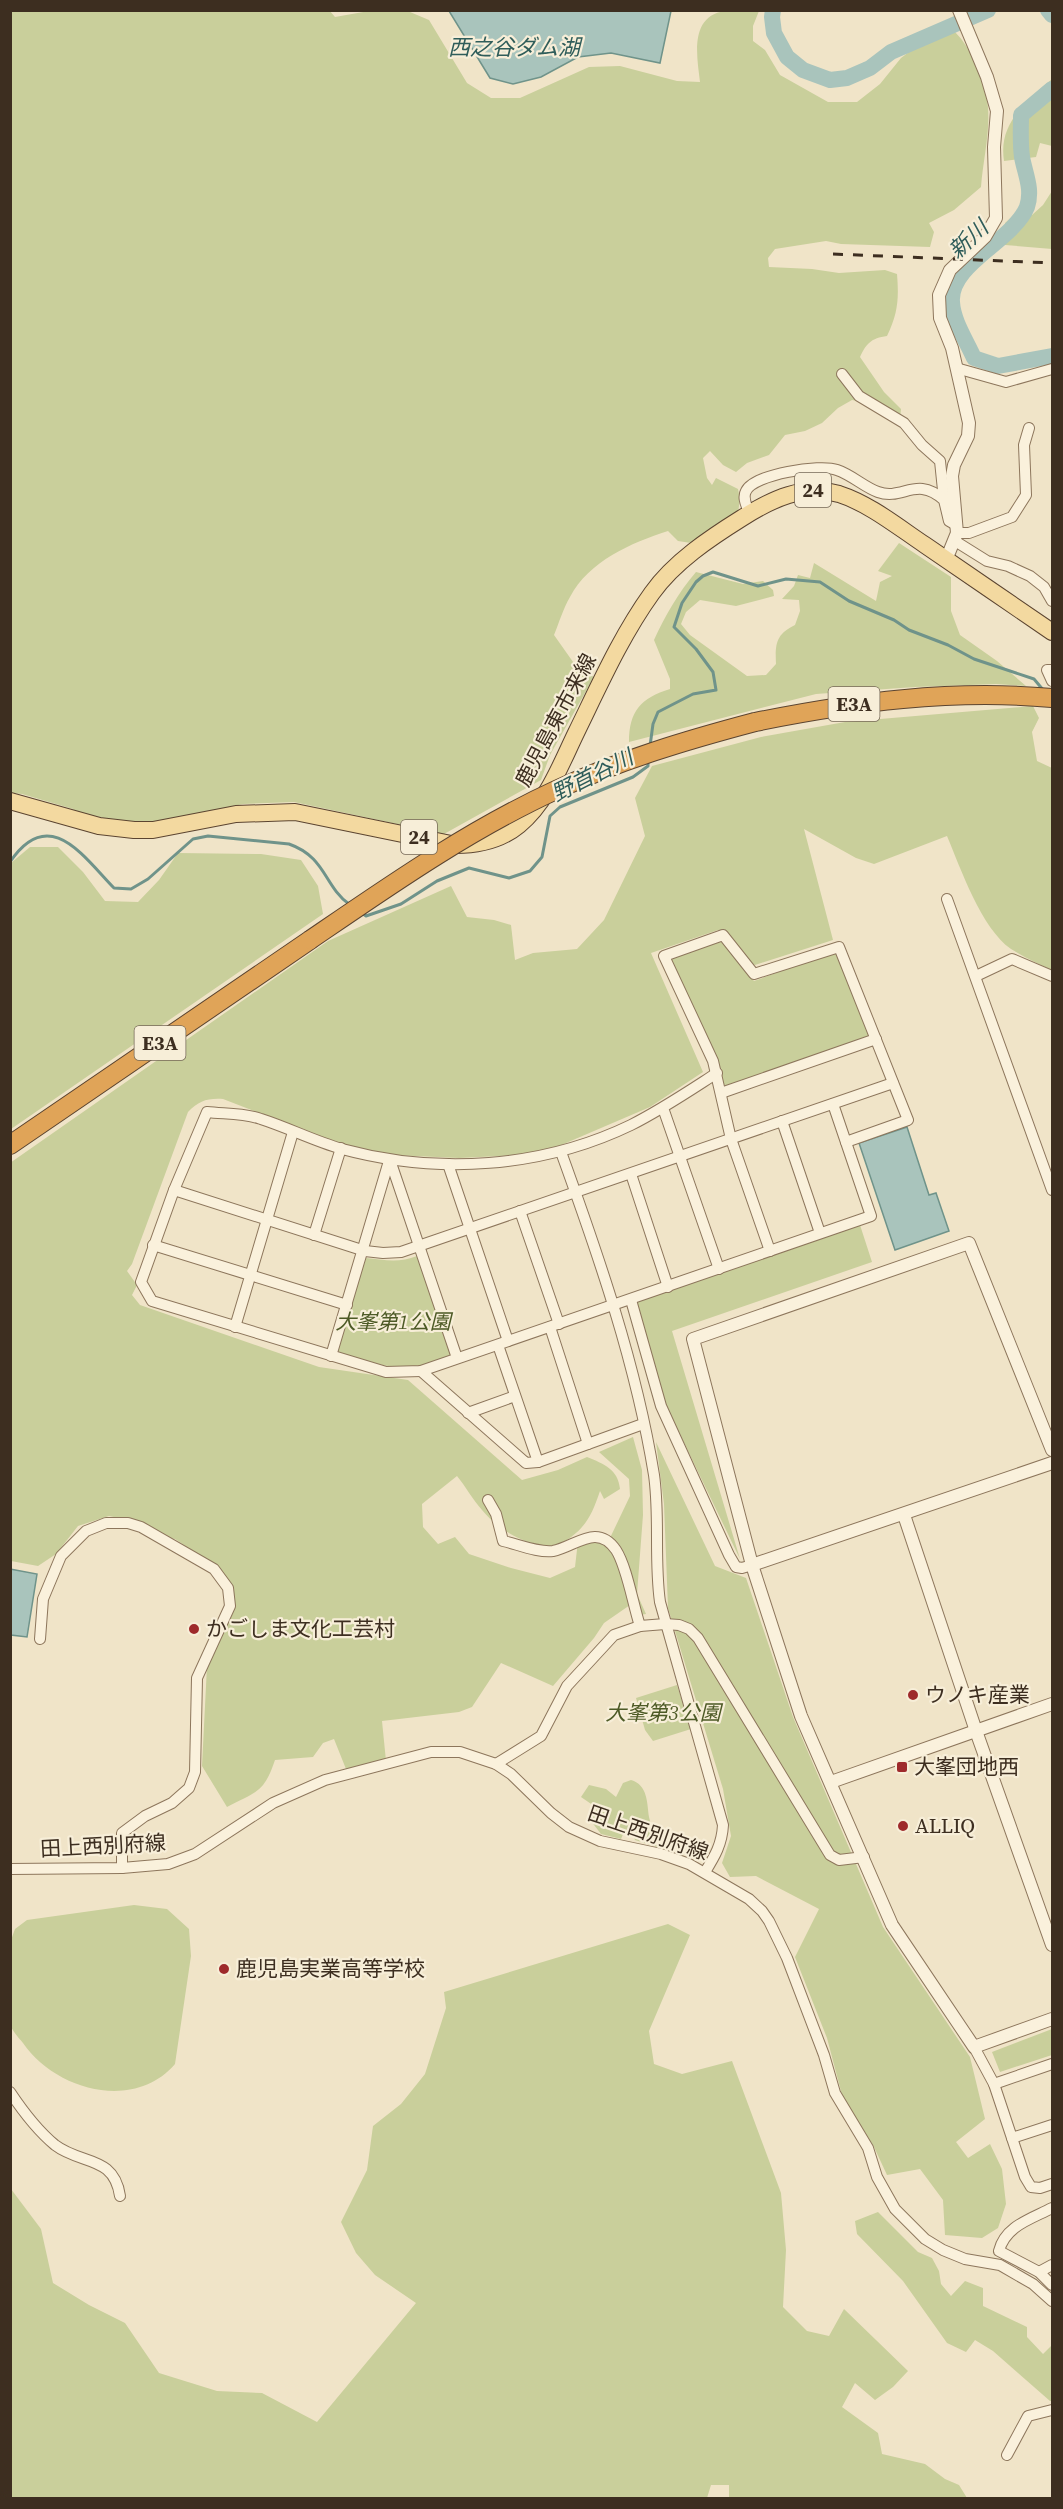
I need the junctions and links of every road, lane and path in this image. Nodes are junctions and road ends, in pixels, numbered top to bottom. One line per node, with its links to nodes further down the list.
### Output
1 (959, 10): 2 (street)
2 (956, 368): 3 (street); 8 (street)
3 (1053, 369)
4 (842, 374): 6 (street)
5 (1029, 428): 8 (street)
6 (944, 500): 7 (street); 8 (street)
7 (749, 513): 9 (main road, 鹿児島東市来線 / 24); 15 (main road, 鹿児島東市来線 / 24)
8 (956, 533): 9 (street); 10 (street)
9 (946, 560): 11 (main road, 鹿児島東市来線 / 24)
10 (1053, 601)
11 (1053, 632)
12 (1053, 670): 13 (street)
13 (1053, 681)
14 (1053, 698): 29 (highway, E3A, bridge)
15 (10, 801)
16 (947, 899): 17 (street)
17 (975, 976): 18 (street); 37 (street)
18 (1053, 976)
19 (876, 1039): 20 (street); 21 (street); 22 (street)
20 (717, 1073): 22 (street); 24 (street)
21 (893, 1083): 23 (street); 28 (street)
22 (722, 1093): 27 (street)
23 (833, 1104): 25 (street); 28 (street)
24 (663, 1108): 31 (street); 32 (street)
25 (782, 1121): 27 (street); 42 (street)
26 (293, 1132): 30 (street); 36 (street); 40 (street)
27 (731, 1139): 32 (street); 47 (street)
28 (846, 1142): 42 (street)
29 (10, 1145)
30 (341, 1148): 33 (street); 43 (street)
31 (561, 1152): 34 (street); 38 (street)
32 (681, 1157): 35 (street); 48 (street)
33 (390, 1160): 34 (street); 45 (street); 46 (street)
34 (448, 1164): 41 (street)
35 (631, 1174): 38 (street); 50 (street)
36 (174, 1190): 40 (street); 44 (street)
37 (1053, 1190)
38 (576, 1193): 39 (street); 53 (street)
39 (520, 1211): 41 (street); 54 (street)
40 (267, 1219): 43 (street); 49 (street)
41 (470, 1229): 45 (street); 56 (street)
42 (820, 1233): 47 (street)
43 (314, 1235): 46 (street)
44 (153, 1245): 49 (street); 55 (street)
45 (418, 1247): 46 (street); 58 (street)
46 (365, 1251): 52 (street)
47 (770, 1251): 48 (street)
48 (719, 1269): 50 (street)
49 (250, 1275): 52 (street); 55 (street)
50 (668, 1287): 51 (street)
51 (631, 1300): 53 (street); 69 (street)
52 (347, 1305): 57 (street)
53 (614, 1306): 54 (street); 62 (street)
54 (555, 1326): 56 (street); 63 (street)
55 (235, 1327): 57 (street)
56 (503, 1343): 58 (street); 60 (street)
57 (332, 1356): 59 (street)
58 (458, 1358): 59 (street)
59 (421, 1371): 61 (street)
60 (515, 1396): 61 (street); 65 (street)
61 (468, 1413): 65 (street)
62 (643, 1424): 63 (street); 70 (street)
63 (588, 1444): 65 (street)
64 (1053, 1450): 69 (street)
65 (538, 1461)
66 (1053, 1463): 68 (street)
67 (488, 1500): 71 (street)
68 (904, 1515): 69 (street); 74 (street)
69 (752, 1565): 76 (street)
70 (665, 1624): 71 (street); 77 (street); 80 (street)
71 (640, 1626): 75 (street)
72 (40, 1639): 78 (street)
73 (1053, 1704): 74 (street)
74 (976, 1731): 76 (street); 81 (street)
75 (496, 1764): 78 (street, 田上西別府線); 80 (street, 田上西別府線)
76 (831, 1782): 77 (street)
77 (864, 1857): 83 (street)
78 (122, 1868): 79 (street, 田上西別府線)
79 (10, 1869)
80 (705, 1872): 95 (street, 田上西別府線)
81 (1053, 1945)
82 (1053, 2019): 83 (street)
83 (974, 2047): 85 (street)
84 (1053, 2064): 85 (street)
85 (994, 2084): 88 (street)
86 (10, 2092): 90 (street)
87 (1053, 2125): 88 (street)
88 (1012, 2138): 89 (street)
89 (1053, 2184)
90 (120, 2196)
91 (1053, 2208): 93 (street)
92 (1053, 2265): 93 (street)
93 (1039, 2272): 94 (street)
94 (1053, 2285)
95 (1053, 2301)
96 (1053, 2410): 97 (street)
97 (1007, 2455)

